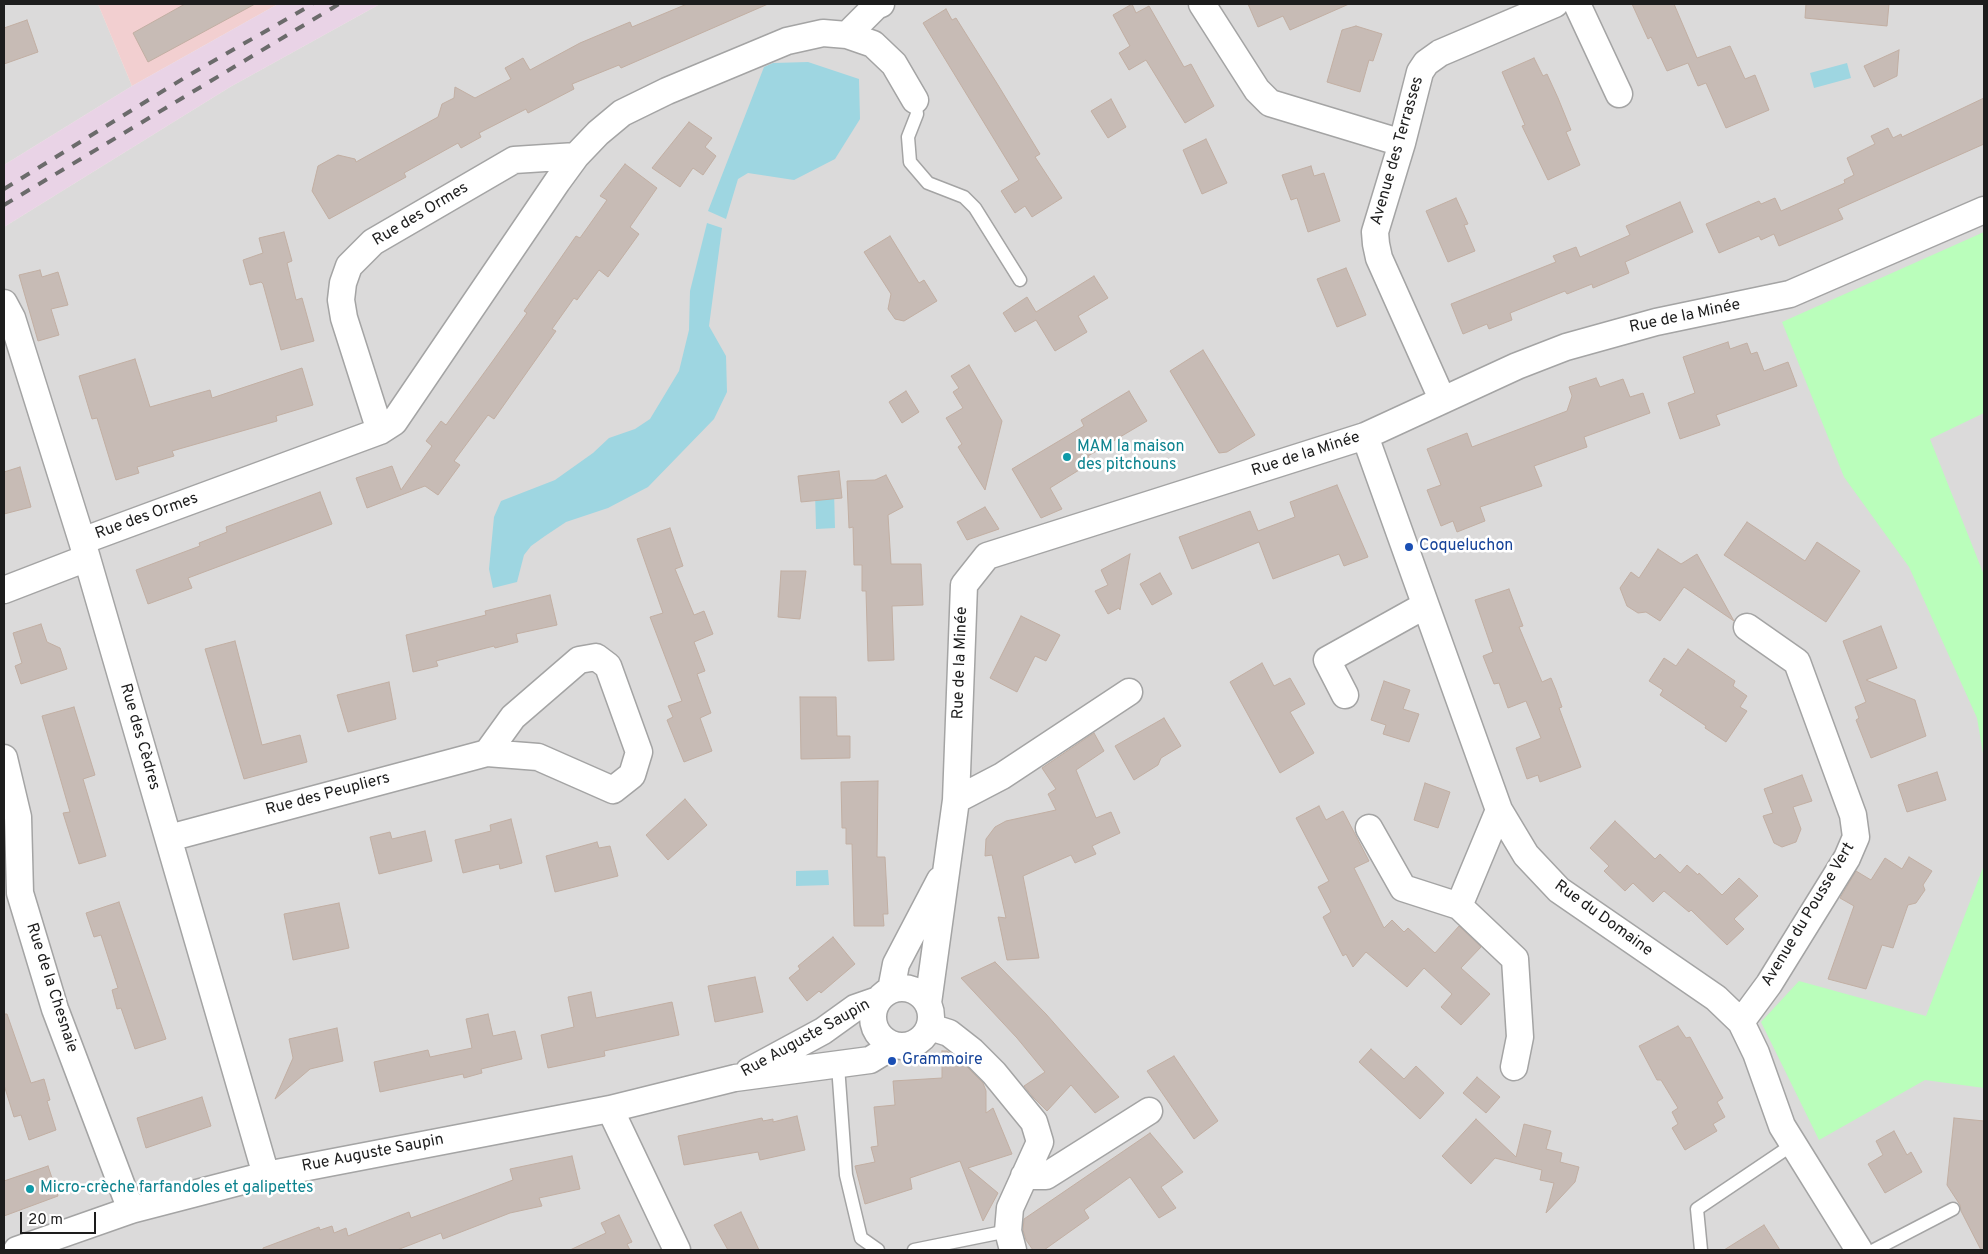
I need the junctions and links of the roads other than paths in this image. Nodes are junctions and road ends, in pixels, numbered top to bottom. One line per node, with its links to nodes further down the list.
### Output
1 (880, 4): 5 (street)
2 (1202, 4): 8 (street)
3 (1555, 4): 8 (street, Avenue des Terrasses)
4 (1577, 4): 6 (street)
5 (847, 35): 7 (street, Rue des Ormes); 9 (street, Rue des Ormes)
6 (1619, 94)
7 (916, 100): 11 (lane, Rue des Ormes)
8 (1402, 144): 13 (street, Avenue des Terrasses)
9 (576, 156): 14 (street, Rue des Ormes); 14 (street, Rue des Ormes)
10 (1984, 210): 13 (street, Rue de la Minée)
11 (1020, 280)
12 (4, 303): 16 (street, Rue des Cèdres)
13 (1442, 400): 15 (street, Rue de la Minée)
14 (380, 431): 16 (street, Rue des Ormes)
15 (1364, 436): 18 (street, Rue du Domaine); 24 (street, Rue de la Minée)
16 (85, 549): 17 (street); 27 (street, Rue des Cèdres)
17 (4, 590)
18 (1424, 606): 21 (street); 25 (street, Rue du Domaine)
19 (1747, 627): 32 (street, Avenue du Pousse Vert)
20 (1129, 692): 24 (street)
21 (1345, 695)
22 (487, 753): 22 (street, Rue des Peupliers); 27 (street, Rue des Peupliers)
23 (4, 758): 43 (street, Rue de la Chesnaie)
24 (956, 800): 28 (street, Rue de la Minée)
25 (1499, 810): 29 (street); 32 (street, Rue du Domaine)
26 (1369, 828): 29 (street)
27 (168, 838): 40 (street, Rue des Cèdres)
28 (949, 862): 30 (street, Rue de la Minée); 31 (street, Rue de la Minée)
29 (1459, 906): 35 (street)
30 (884, 995): 31 (street); 33 (street); 36 (street, Rue Auguste Saupin)
31 (929, 1015): 33 (street); 41 (street)
32 (1741, 1022): 39 (street, Rue du Domaine)
33 (893, 1046): 34 (street, Rue Auguste Saupin)
34 (838, 1066): 36 (street, Rue Auguste Saupin); 47 (lane)
35 (1514, 1067)
36 (735, 1078): 37 (street, Rue Auguste Saupin)
37 (610, 1109): 40 (street, Rue Auguste Saupin); 46 (street)
38 (1149, 1111): 41 (street)
39 (1792, 1144): 49 (lane); 50 (street, Rue du Domaine)
40 (266, 1175): 43 (street, Rue Auguste Saupin)
41 (1024, 1176): 44 (street)
42 (1953, 1209): 51 (lane)
43 (131, 1210): 45 (street, Rue Auguste Saupin)
44 (1011, 1240): 48 (lane)
45 (17, 1250)
46 (677, 1250)
47 (878, 1250)
48 (914, 1250)
49 (1701, 1250)
50 (1859, 1250)
51 (1874, 1250)

